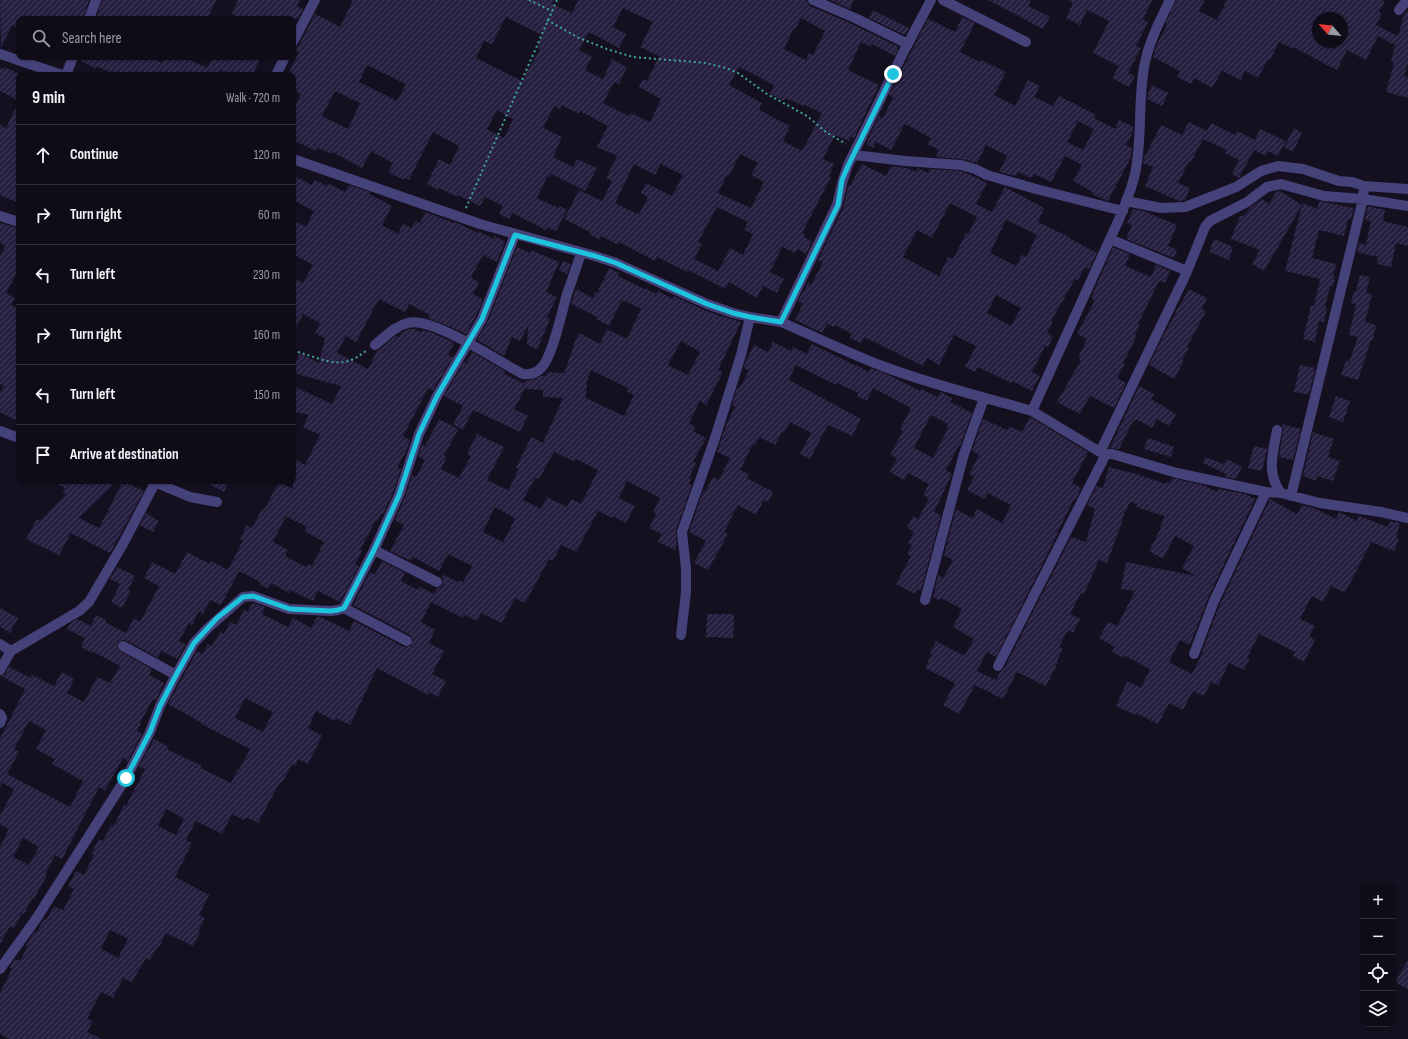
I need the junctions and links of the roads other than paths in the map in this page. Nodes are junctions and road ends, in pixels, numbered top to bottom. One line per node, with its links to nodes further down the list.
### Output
1 (96, 0): 9 (street)
2 (315, 0): 10 (street)
3 (813, 0): 12 (street)
4 (931, 0): 12 (street)
5 (943, 0): 11 (street)
6 (1170, 0): 26 (street)
7 (1407, 0): 8 (street)
8 (1399, 10)
9 (90, 16)
10 (296, 36)
11 (1026, 42)
12 (908, 44): 21 (street)
13 (0, 54): 14 (street)
14 (16, 59)
15 (18, 60): 18 (street)
16 (72, 60): 19 (street)
17 (284, 60): 20 (street)
18 (53, 72)
19 (67, 72)
20 (278, 72)
21 (855, 152): 26 (street); 34 (street)
22 (296, 160): 29 (street)
23 (1408, 189): 24 (street)
24 (1364, 191): 25 (street); 26 (street); 32 (street); 46 (street)
25 (1408, 206)
26 (1122, 214): 30 (street)
27 (0, 216): 28 (street)
28 (16, 221)
29 (515, 235): 31 (street); 35 (street)
30 (1110, 238): 32 (street); 38 (street)
31 (581, 252): 33 (street); 35 (street)
32 (1187, 270): 42 (street)
33 (749, 321): 34 (street); 53 (street)
34 (781, 322): 37 (street)
35 (468, 343): 36 (street); 49 (street)
36 (375, 345)
37 (984, 398): 38 (street); 51 (street)
38 (1032, 411): 42 (street)
39 (1277, 430): 46 (street)
40 (0, 431): 41 (street)
41 (16, 437)
42 (1097, 450): 45 (street); 59 (street)
43 (153, 484): 57 (street)
44 (159, 484): 47 (street)
45 (1266, 492): 46 (street); 58 (street)
46 (1286, 495): 48 (street)
47 (217, 502)
48 (1408, 518)
49 (374, 550): 50 (street); 52 (street)
50 (437, 582)
51 (925, 600)
52 (344, 608): 54 (street); 61 (street)
53 (681, 635)
54 (406, 641)
55 (0, 644): 57 (street)
56 (123, 646): 61 (street)
57 (12, 651): 60 (street)
58 (1194, 654)
59 (998, 666)
60 (0, 670)
61 (176, 675): 64 (street)
62 (0, 714): 63 (street)
63 (0, 724)
64 (0, 969)

